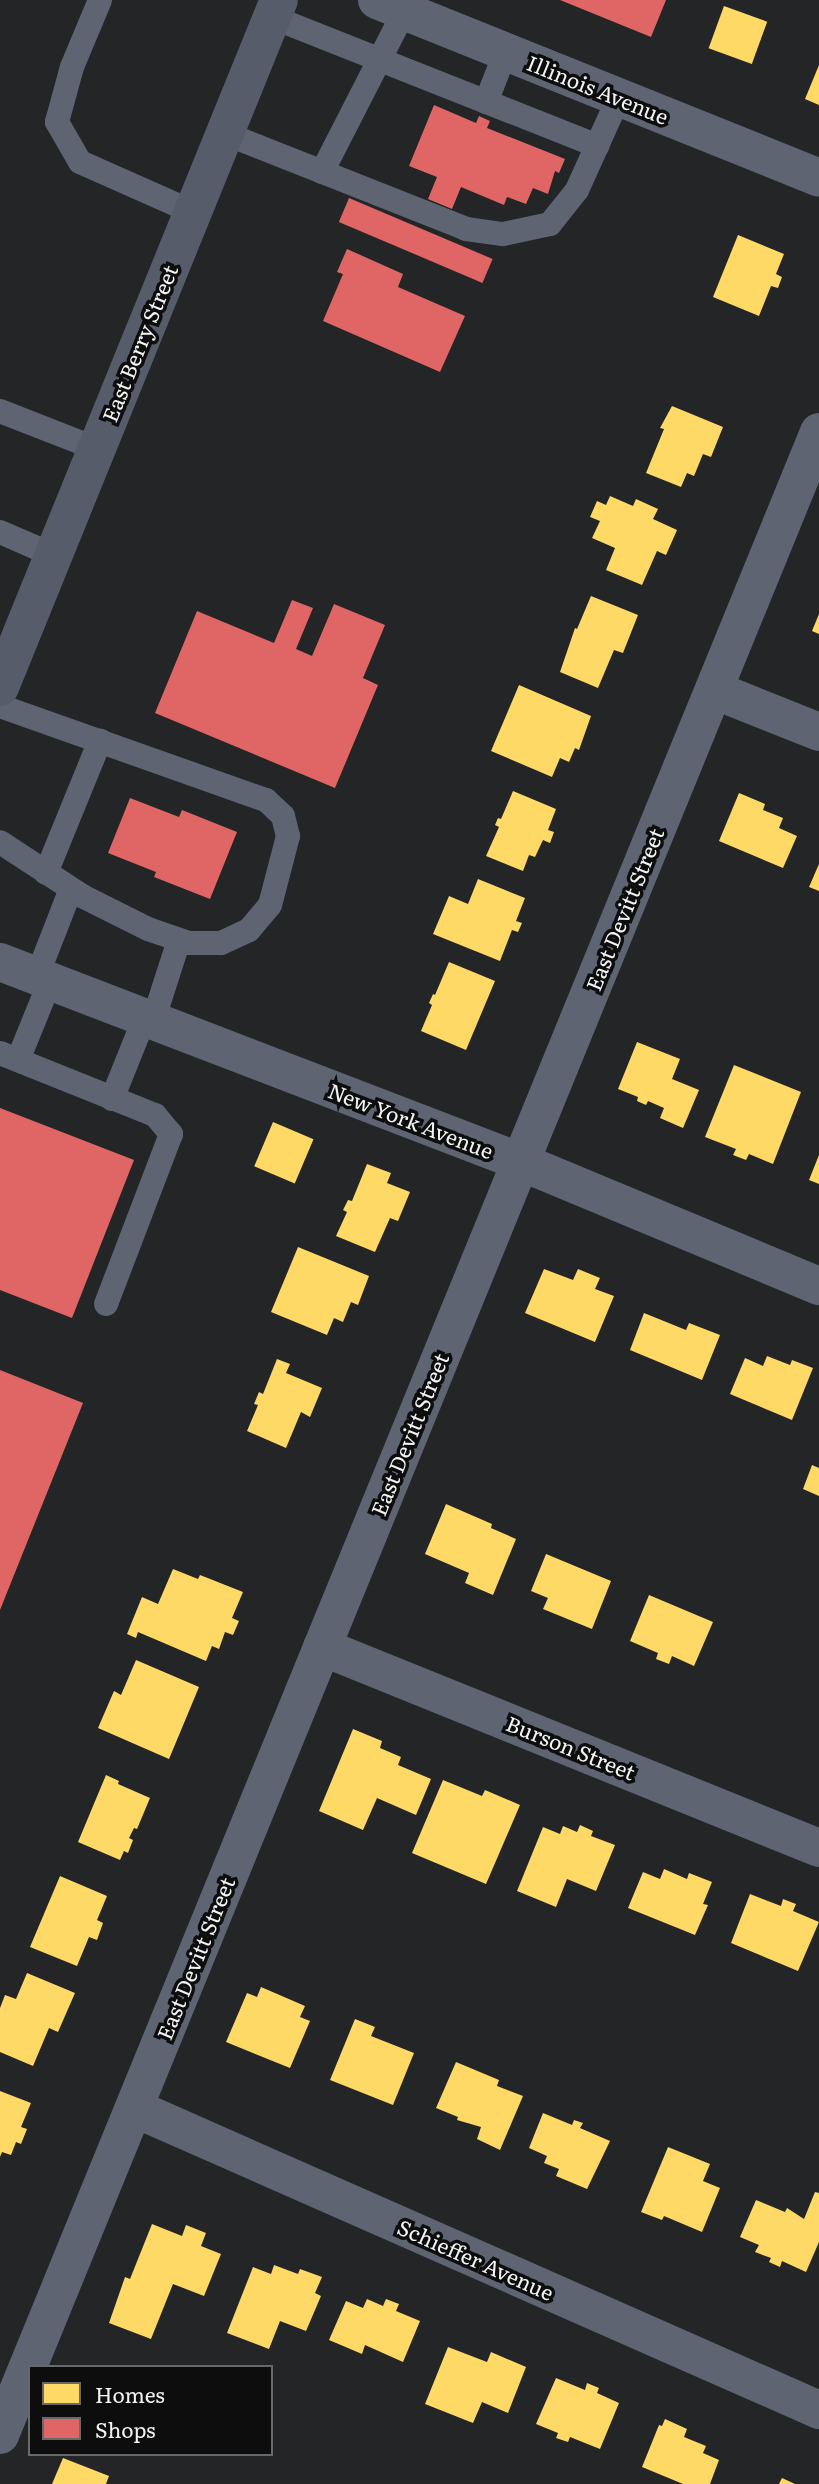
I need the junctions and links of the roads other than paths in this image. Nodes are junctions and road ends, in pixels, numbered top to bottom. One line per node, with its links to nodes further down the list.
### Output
1 (100, 0): 12 (lane)
2 (409, 7): 4 (street, Illinois Avenue); 5 (lane)
3 (275, 9): 5 (lane); 8 (main road, East Berry Street)
4 (506, 51): 6 (street, Illinois Avenue); 7 (lane)
5 (381, 61): 7 (lane); 10 (lane)
6 (619, 97): 9 (lane); 11 (street, Illinois Avenue)
7 (486, 103): 9 (lane)
8 (224, 133): 10 (lane); 12 (main road, East Berry Street)
9 (597, 146): 10 (lane)
10 (322, 172)
11 (819, 178)
12 (193, 212): 15 (main road, East Berry Street)
13 (0, 411): 15 (lane)
14 (819, 432): 19 (street, East Devitt Street)
15 (97, 449): 17 (main road, East Berry Street)
16 (0, 532): 17 (lane)
17 (53, 555): 18 (main road, East Berry Street)
18 (0, 687)
19 (714, 690): 21 (street); 32 (street, East Devitt Street)
20 (0, 706): 22 (lane)
21 (819, 732)
22 (100, 741): 24 (lane); 26 (lane)
23 (0, 842): 24 (lane)
24 (46, 873): 25 (lane)
25 (71, 888): 26 (lane); 28 (lane)
26 (179, 940): 29 (lane)
27 (0, 962): 28 (street, New York Avenue)
28 (43, 979): 29 (street, New York Avenue); 30 (lane)
29 (149, 1019): 31 (lane); 32 (street, New York Avenue)
30 (9, 1057): 31 (lane)
31 (113, 1098): 34 (lane)
32 (521, 1162): 33 (street, New York Avenue); 35 (street, East Devitt Street)
33 (819, 1286)
34 (106, 1304)
35 (322, 1647): 36 (street, Burson Street); 37 (street, East Devitt Street)
36 (819, 1848)
37 (134, 2108): 38 (street, East Devitt Street); 40 (street, Schieffer Avenue)
38 (29, 2365)
39 (28, 2367): 41 (street, East Devitt Street)
40 (819, 2410)
41 (0, 2435)

